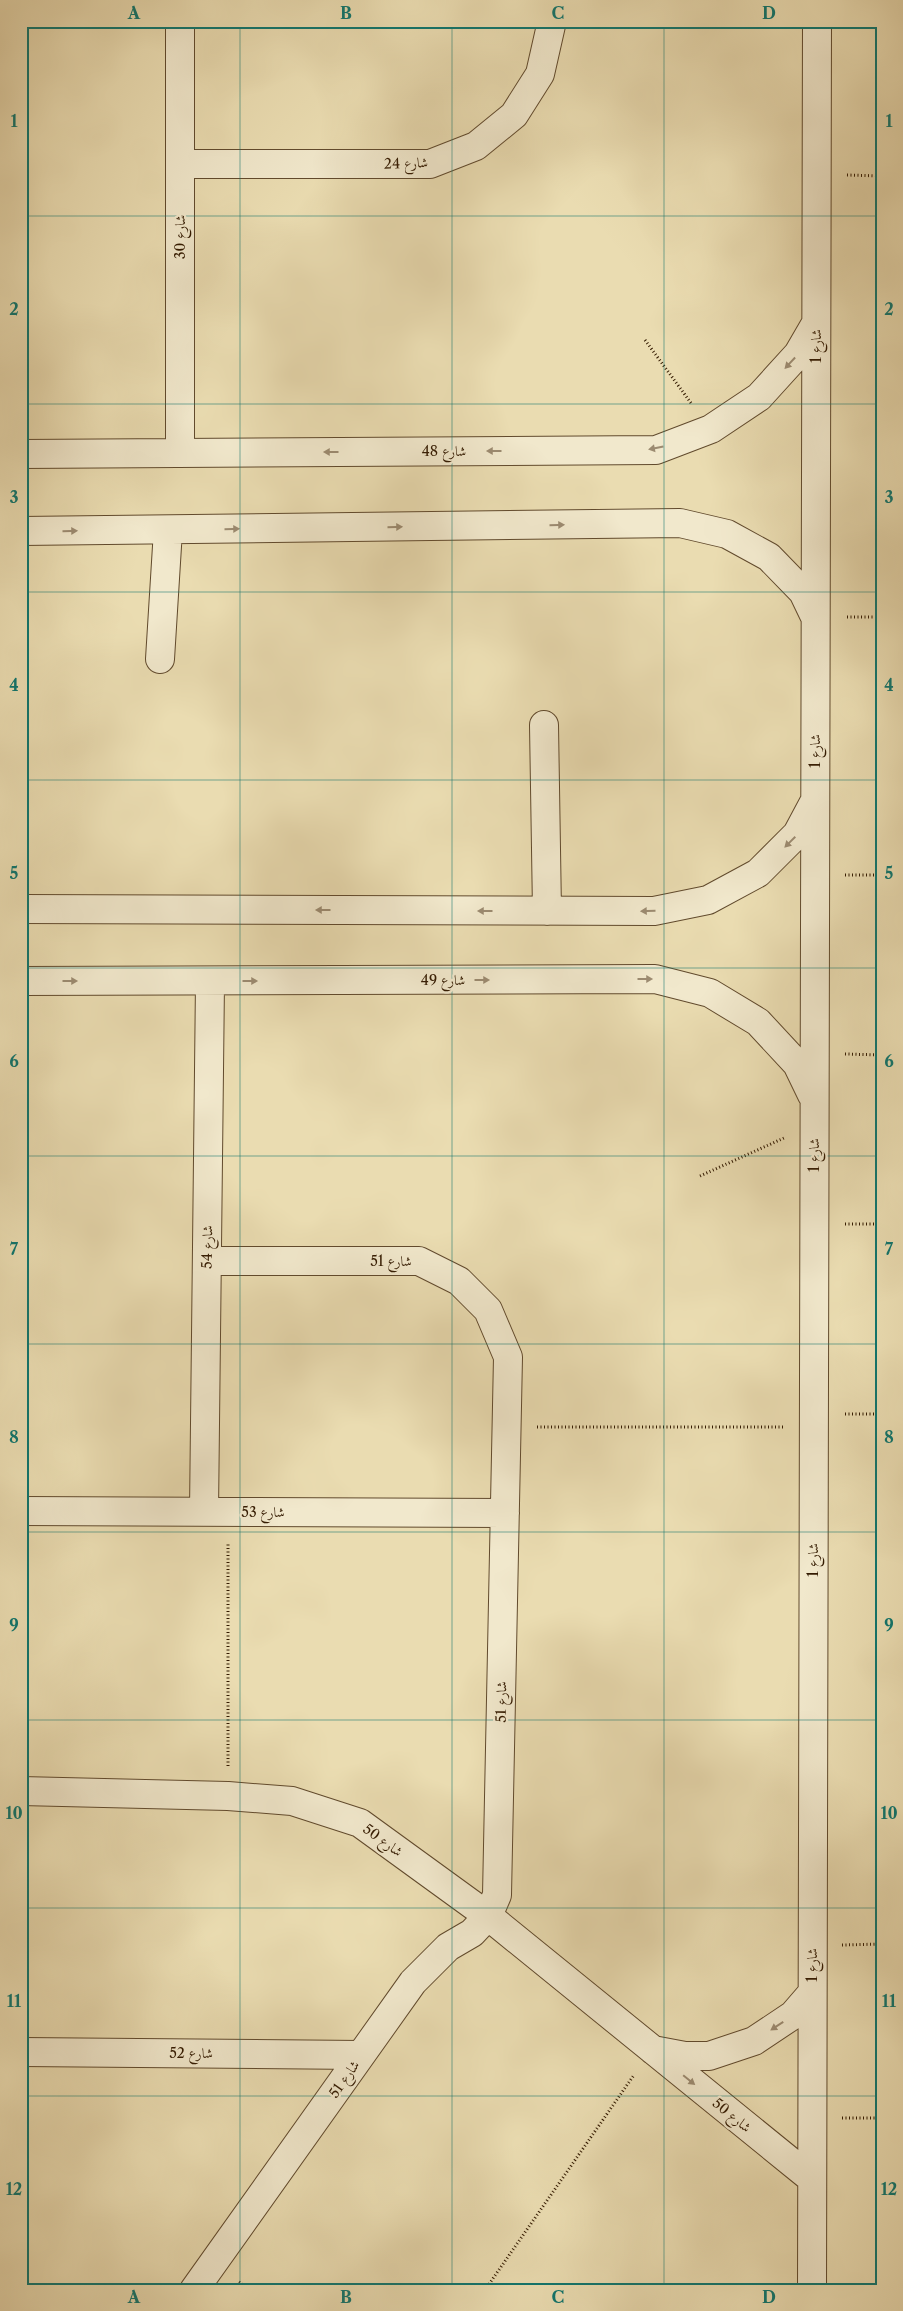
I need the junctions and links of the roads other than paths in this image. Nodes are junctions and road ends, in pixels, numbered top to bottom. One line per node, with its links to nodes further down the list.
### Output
1 (180, 21): 4 (street, شارع 30)
2 (552, 21): 4 (street, شارع 24)
3 (817, 21): 5 (street, شارع 1)
4 (180, 164): 6 (street, شارع 30)
5 (816, 322): 6 (street, شارع 48, one-way to 6); 10 (street, شارع 1)
6 (180, 453): 7 (street, شارع 48)
7 (21, 454)
8 (168, 530): 9 (street, one-way to 8); 10 (street, one-way to 10); 11 (street)
9 (21, 531)
10 (816, 617): 13 (street, شارع 1)
11 (160, 659)
12 (544, 725): 15 (street)
13 (815, 800): 15 (street, one-way to 15); 18 (street, شارع 1)
14 (21, 909): 15 (street, one-way to 14)
15 (547, 911)
16 (21, 981): 17 (street, شارع 49, one-way to 17)
17 (210, 982): 18 (street, شارع 49, one-way to 18); 19 (street, شارع 54)
18 (814, 1112): 25 (street, شارع 1)
19 (207, 1262): 21 (street, شارع 54); 22 (street, شارع 51)
20 (21, 1511): 21 (street, شارع 53)
21 (216, 1512): 22 (street, شارع 53)
22 (505, 1513): 24 (street, شارع 51)
23 (21, 1791): 24 (street, شارع 50)
24 (488, 1916): 26 (street, شارع 50); 28 (street, شارع 51)
25 (812, 1992): 26 (street, شارع 50, one-way to 26); 29 (street, شارع 1)
26 (652, 2050): 29 (street, شارع 50, one-way to 29)
27 (21, 2052): 28 (street, شارع 52)
28 (361, 2055): 30 (street, شارع 51)
29 (812, 2179): 31 (street, شارع 1)
30 (194, 2290)
31 (812, 2290)

